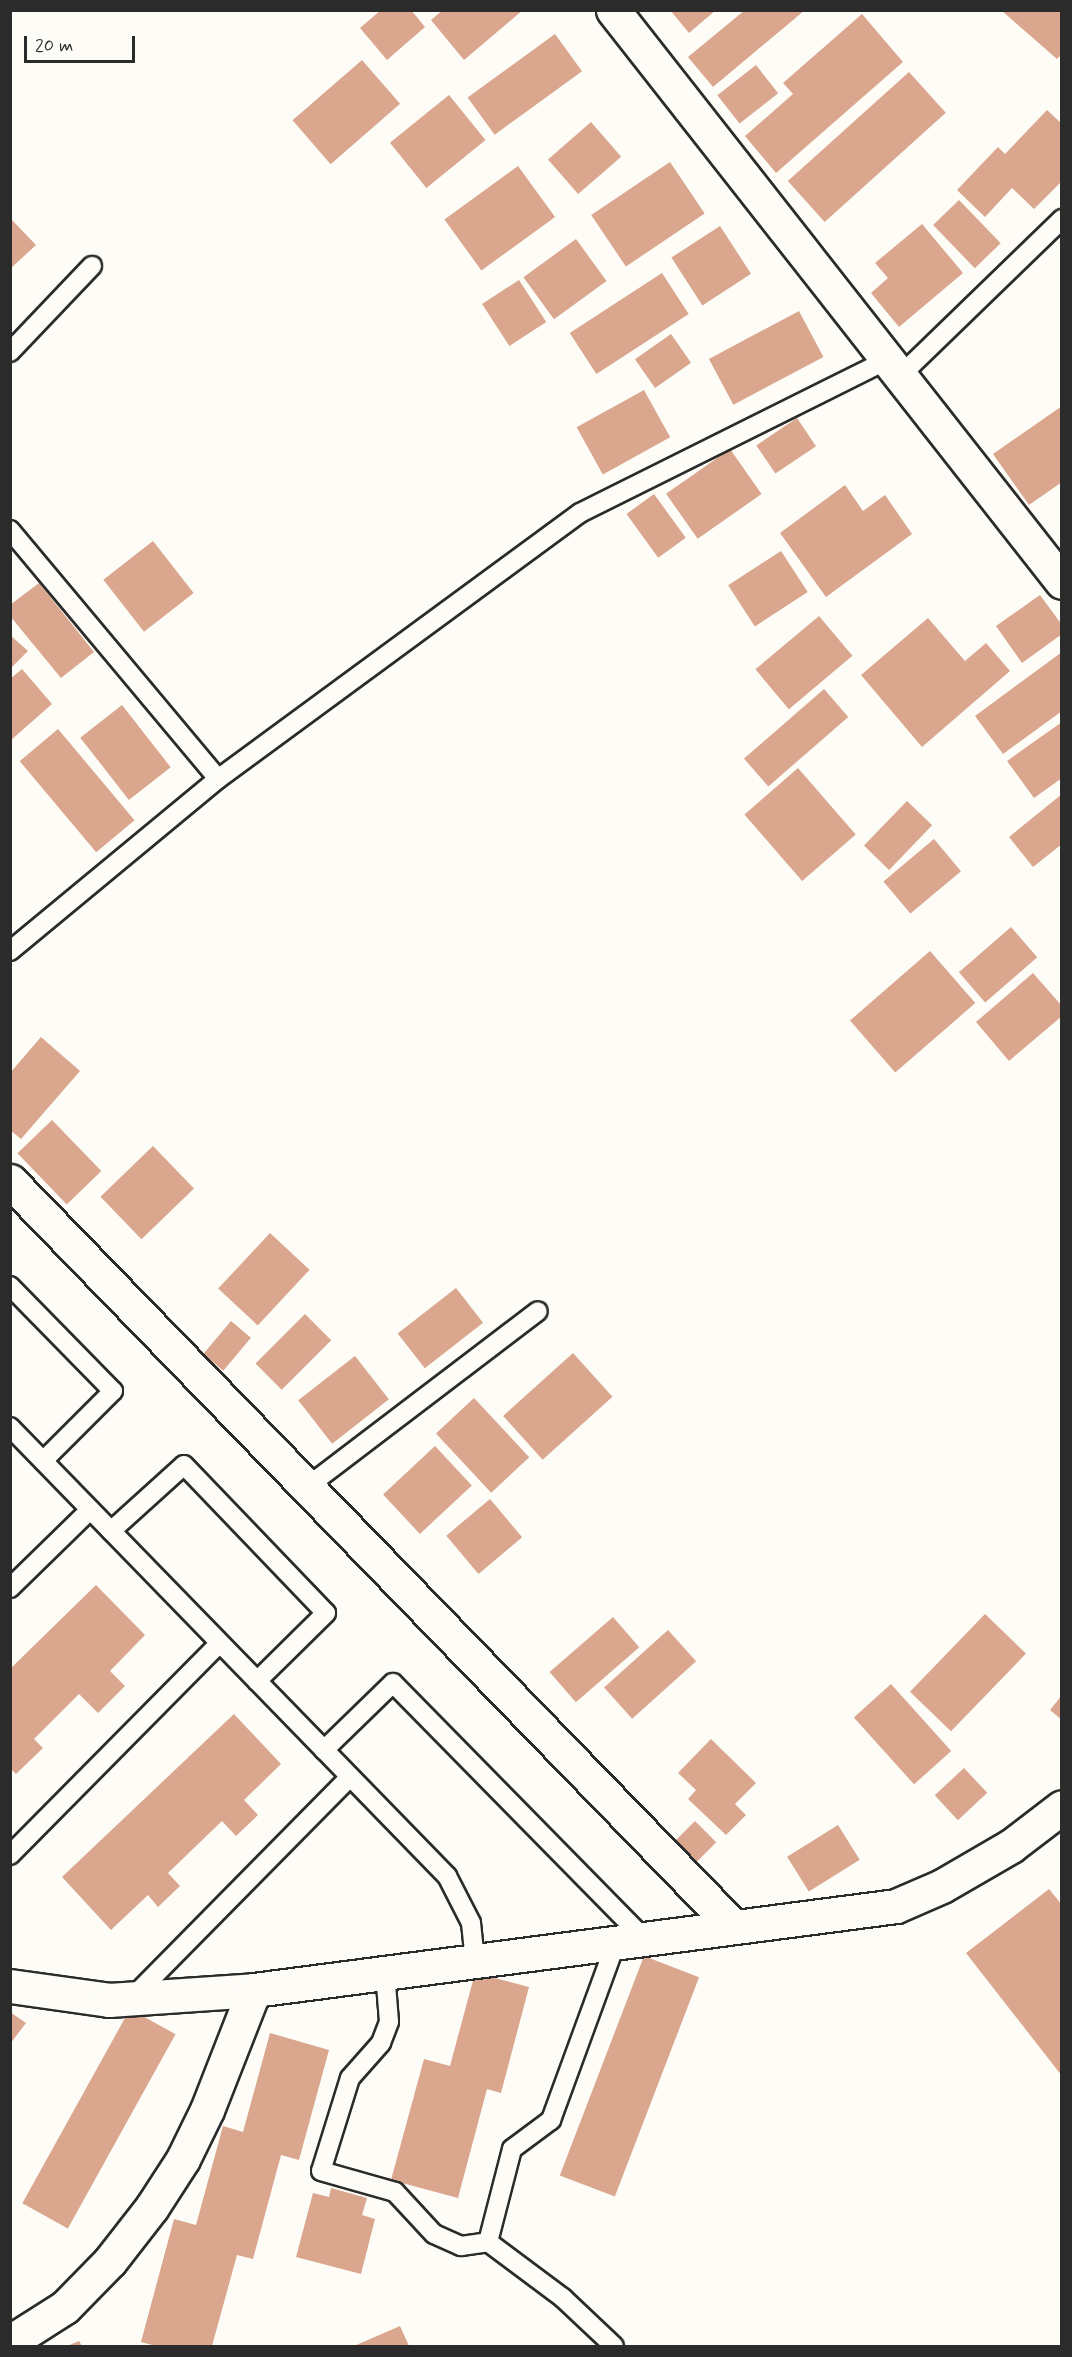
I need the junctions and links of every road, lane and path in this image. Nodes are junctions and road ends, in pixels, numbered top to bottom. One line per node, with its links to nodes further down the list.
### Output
1 (613, 10): 5 (street)
2 (1062, 219): 5 (lane)
3 (92, 266): 4 (lane)
4 (10, 352)
5 (893, 368): 7 (street); 8 (lane)
6 (10, 530): 8 (lane)
7 (1062, 582)
8 (218, 779): 9 (lane)
9 (10, 951)
10 (10, 1181): 15 (street)
11 (10, 1286): 14 (lane)
12 (538, 1311): 15 (lane)
13 (10, 1427): 14 (lane)
14 (43, 1461): 16 (lane)
15 (308, 1487): 25 (street)
16 (90, 1510): 17 (lane); 18 (lane)
17 (111, 1531): 19 (lane); 20 (lane)
18 (10, 1588)
19 (220, 1643): 20 (lane); 24 (lane)
20 (257, 1681): 21 (lane)
21 (324, 1750): 22 (lane); 26 (lane)
22 (350, 1777): 27 (lane); 31 (lane)
23 (1062, 1807): 25 (street)
24 (10, 1855)
25 (733, 1926): 26 (street)
26 (630, 1940): 27 (street); 32 (lane)
27 (475, 1960): 28 (street)
28 (385, 1972): 30 (street); 32 (lane)
29 (10, 1986): 31 (street)
30 (254, 1990): 31 (street); 33 (street)
31 (131, 1999)
32 (488, 2242): 34 (lane)
33 (12, 2343)
34 (614, 2346)

